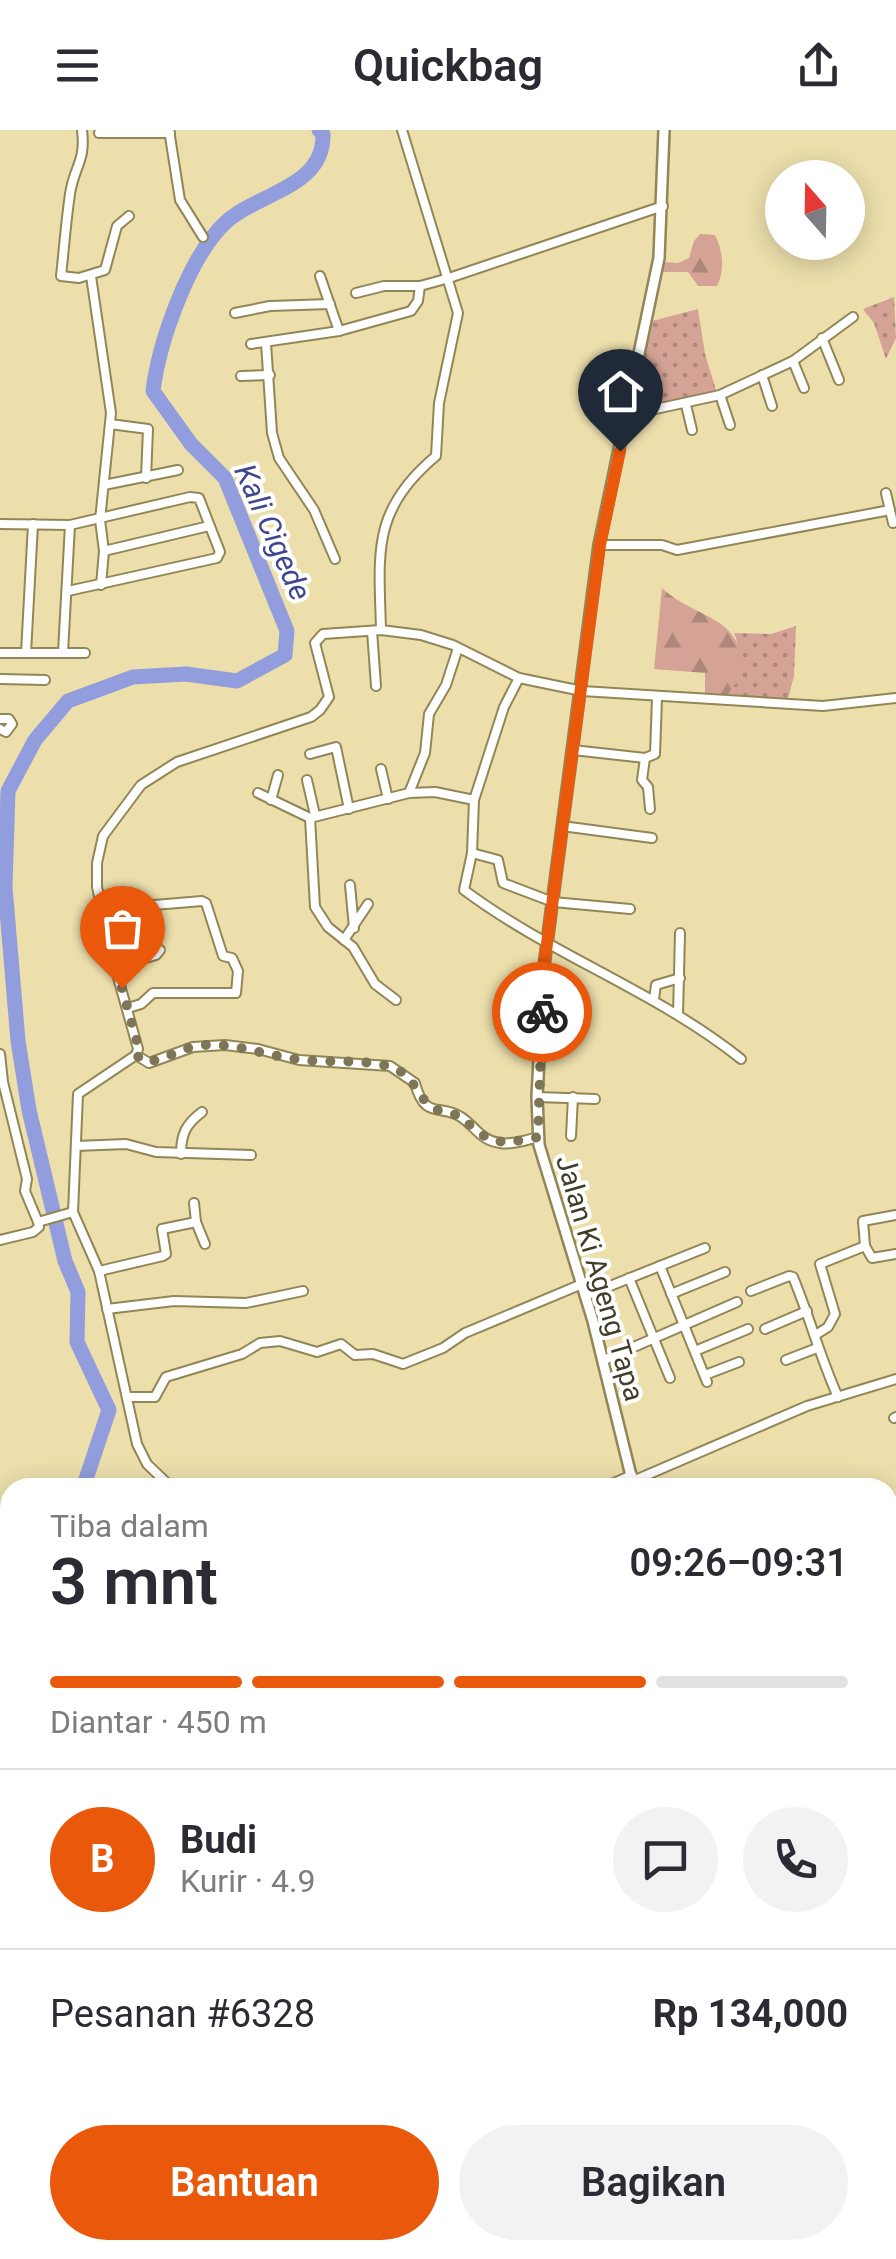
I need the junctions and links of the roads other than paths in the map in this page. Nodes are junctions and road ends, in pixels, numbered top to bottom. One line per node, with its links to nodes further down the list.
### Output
1 (82, 130): 9 (street)
2 (402, 130): 11 (street)
3 (664, 130): 6 (street, Jalan Ki Ageng Tapa)
4 (170, 131): 5 (street); 8 (street)
5 (99, 132)
6 (663, 206): 11 (street); 30 (street, Jalan Ki Ageng Tapa)
7 (129, 216): 9 (street)
8 (203, 237)
9 (91, 276): 31 (street)
10 (320, 276): 14 (street)
11 (450, 278): 12 (street); 50 (street)
12 (420, 286): 13 (street); 17 (street)
13 (356, 293)
14 (330, 304): 15 (street); 17 (street)
15 (235, 312)
16 (853, 317): 18 (street)
17 (339, 330): 19 (street)
18 (822, 338): 21 (street); 25 (street)
19 (266, 343): 20 (street); 22 (street)
20 (251, 344)
21 (792, 361): 24 (street); 26 (street)
22 (270, 375): 23 (street); 47 (street)
23 (241, 376)
24 (762, 376): 27 (street); 29 (street)
25 (839, 380)
26 (804, 388)
27 (720, 395): 28 (street); 32 (street)
28 (686, 405): 30 (street); 33 (street)
29 (772, 406)
30 (628, 416): 45 (street, Jalan Ki Ageng Tapa)
31 (110, 424): 35 (street); 36 (street)
32 (730, 425)
33 (692, 430)
34 (178, 470): 35 (street)
35 (146, 478): 36 (street)
36 (104, 485): 39 (street)
37 (886, 493): 38 (street)
38 (890, 510): 40 (street); 45 (street)
39 (100, 520): 43 (street); 44 (street); 46 (street)
40 (893, 522)
41 (0, 524): 42 (street)
42 (33, 524): 43 (street); 52 (street)
43 (70, 525): 49 (street)
44 (209, 526): 46 (street); 48 (street)
45 (600, 545): 60 (street, Jalan Ki Ageng Tapa)
46 (104, 551): 48 (street)
47 (335, 559)
48 (101, 584): 49 (street)
49 (68, 591): 53 (street)
50 (377, 631): 51 (street); 59 (street); 86 (street)
51 (458, 648): 56 (street); 72 (street)
52 (26, 652): 53 (street); 55 (street)
53 (63, 652): 54 (street)
54 (84, 652)
55 (0, 653)
56 (519, 678): 60 (street); 75 (street)
57 (0, 679): 58 (street)
58 (45, 680)
59 (376, 686)
60 (582, 691): 61 (street); 65 (street, Jalan Ki Ageng Tapa)
61 (656, 698): 62 (street); 67 (street)
62 (896, 698)
63 (0, 719): 64 (street)
64 (0, 729)
65 (572, 750): 67 (street); 79 (street, Jalan Ki Ageng Tapa)
66 (310, 754): 76 (street)
67 (645, 758): 77 (street)
68 (381, 769): 73 (street)
69 (278, 775): 74 (street)
70 (307, 780): 78 (street)
71 (258, 793): 74 (street)
72 (409, 793): 73 (street); 75 (street)
73 (388, 798): 76 (street)
74 (271, 800): 78 (street)
75 (474, 800): 81 (street)
76 (349, 809): 78 (street)
77 (650, 809)
78 (313, 816): 89 (street)
79 (562, 826): 80 (street); 83 (street, Jalan Ki Ageng Tapa)
80 (652, 838)
81 (472, 854): 83 (street); 90 (street)
82 (350, 885): 87 (street)
83 (553, 902): 85 (street); 90 (street, Jalan Ki Ageng Tapa)
84 (368, 904): 87 (street)
85 (630, 909)
86 (103, 921): 92 (street); 96 (street)
87 (354, 928): 89 (street)
88 (680, 933): 93 (street)
89 (344, 940): 94 (street)
90 (548, 941): 95 (street); 101 (street, Jalan Ki Ageng Tapa)
91 (160, 950): 92 (street)
92 (115, 967): 96 (street)
93 (680, 978): 95 (street); 97 (street)
94 (396, 1000)
95 (654, 1000): 97 (street)
96 (128, 1008): 99 (street)
97 (678, 1015): 100 (street)
98 (0, 1054): 113 (street)
99 (136, 1055): 106 (street); 107 (street)
100 (740, 1059)
101 (537, 1096): 102 (street); 106 (street, Jalan Ki Ageng Tapa)
102 (573, 1097): 103 (street); 105 (street)
103 (595, 1099)
104 (202, 1112): 108 (street)
105 (571, 1136)
106 (538, 1137): 124 (street, Jalan Ki Ageng Tapa)
107 (76, 1146): 108 (street); 111 (street)
108 (181, 1154): 109 (street)
109 (251, 1154)
110 (194, 1203): 114 (street)
111 (71, 1213): 113 (street); 121 (street)
112 (896, 1215): 117 (street)
113 (42, 1221): 115 (street)
114 (196, 1222): 116 (street); 121 (street)
115 (0, 1240)
116 (205, 1244)
117 (866, 1246): 119 (street); 135 (street)
118 (704, 1248): 120 (street)
119 (896, 1254)
120 (660, 1266): 123 (street); 127 (street)
121 (99, 1271): 130 (street)
122 (725, 1272): 127 (street)
123 (630, 1278): 128 (street); 136 (street)
124 (582, 1284): 128 (street, Jalan Ki Ageng Tapa); 144 (street)
125 (303, 1291): 130 (street)
126 (750, 1291): 131 (street)
127 (671, 1294): 132 (street)
128 (585, 1296): 139 (street, Jalan Ki Ageng Tapa)
129 (737, 1302): 132 (street)
130 (107, 1309): 144 (street)
131 (807, 1311): 134 (street); 135 (street)
132 (684, 1324): 136 (street); 138 (street)
133 (748, 1329): 138 (street)
134 (765, 1329)
135 (817, 1334): 137 (street)
136 (654, 1340): 139 (street); 142 (street)
137 (816, 1348): 140 (street); 145 (street)
138 (695, 1351): 141 (street)
139 (604, 1360): 147 (street, Jalan Ki Ageng Tapa)
140 (786, 1360)
141 (739, 1362)
142 (670, 1378)
143 (896, 1379): 145 (street)
144 (130, 1397): 146 (street)
145 (838, 1398): 148 (street)
146 (160, 1478)
147 (632, 1478)
148 (640, 1478)

